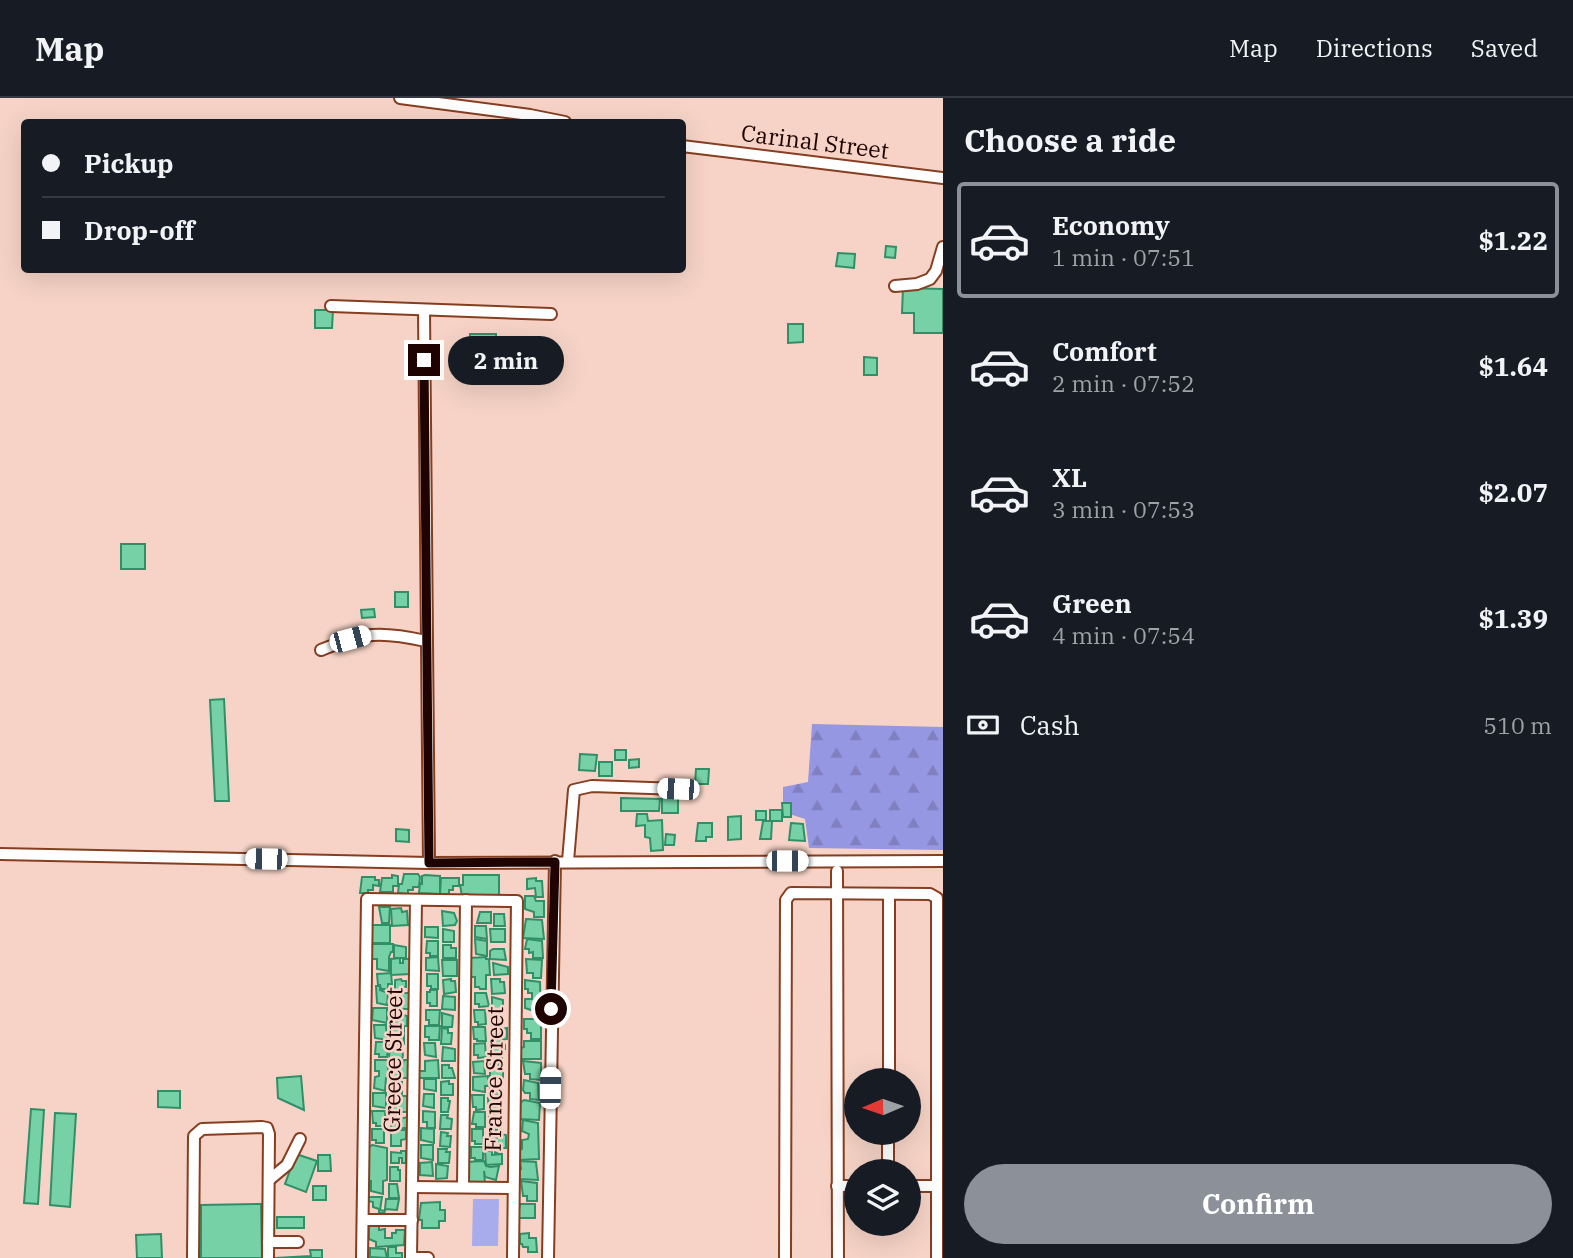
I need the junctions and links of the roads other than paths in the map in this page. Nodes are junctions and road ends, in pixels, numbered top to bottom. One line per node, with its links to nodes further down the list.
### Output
1 (400, 98): 2 (street)
2 (550, 119)
3 (686, 146): 4 (street, Carinal Street)
4 (943, 178)
5 (943, 247): 6 (street)
6 (895, 286)
7 (331, 306): 8 (street)
8 (424, 310): 9 (street); 10 (street)
9 (551, 314)
10 (426, 641): 11 (street); 17 (street)
11 (321, 650)
12 (678, 789): 14 (street)
13 (0, 854): 17 (street)
14 (568, 861): 15 (street); 16 (street)
15 (943, 861)
16 (555, 862): 17 (street); 44 (street)
17 (429, 863)
18 (837, 871): 19 (street)
19 (838, 893): 20 (street); 27 (street); 45 (street)
20 (889, 894): 23 (street); 30 (street)
21 (416, 900): 22 (street); 26 (street, Greece Street); 33 (street)
22 (466, 900): 31 (street); 32 (street, France Street)
23 (889, 1068)
24 (300, 1139): 25 (street)
25 (269, 1180): 35 (street); 38 (street)
26 (412, 1186): 31 (street); 34 (street, Greece Street)
27 (837, 1186): 28 (street); 46 (street)
28 (844, 1186)
29 (921, 1186): 30 (street)
30 (937, 1186): 37 (street)
31 (463, 1187): 32 (street)
32 (513, 1188): 43 (street, France Street)
33 (362, 1220): 34 (street); 40 (street)
34 (412, 1220): 41 (street, Greece Street)
35 (268, 1242): 36 (street); 39 (street)
36 (298, 1242)
37 (939, 1255)
38 (193, 1258)
39 (268, 1258)
40 (362, 1258)
41 (411, 1258): 42 (street)
42 (428, 1258)
43 (513, 1258)
44 (548, 1258)
45 (785, 1258)
46 (838, 1258)

